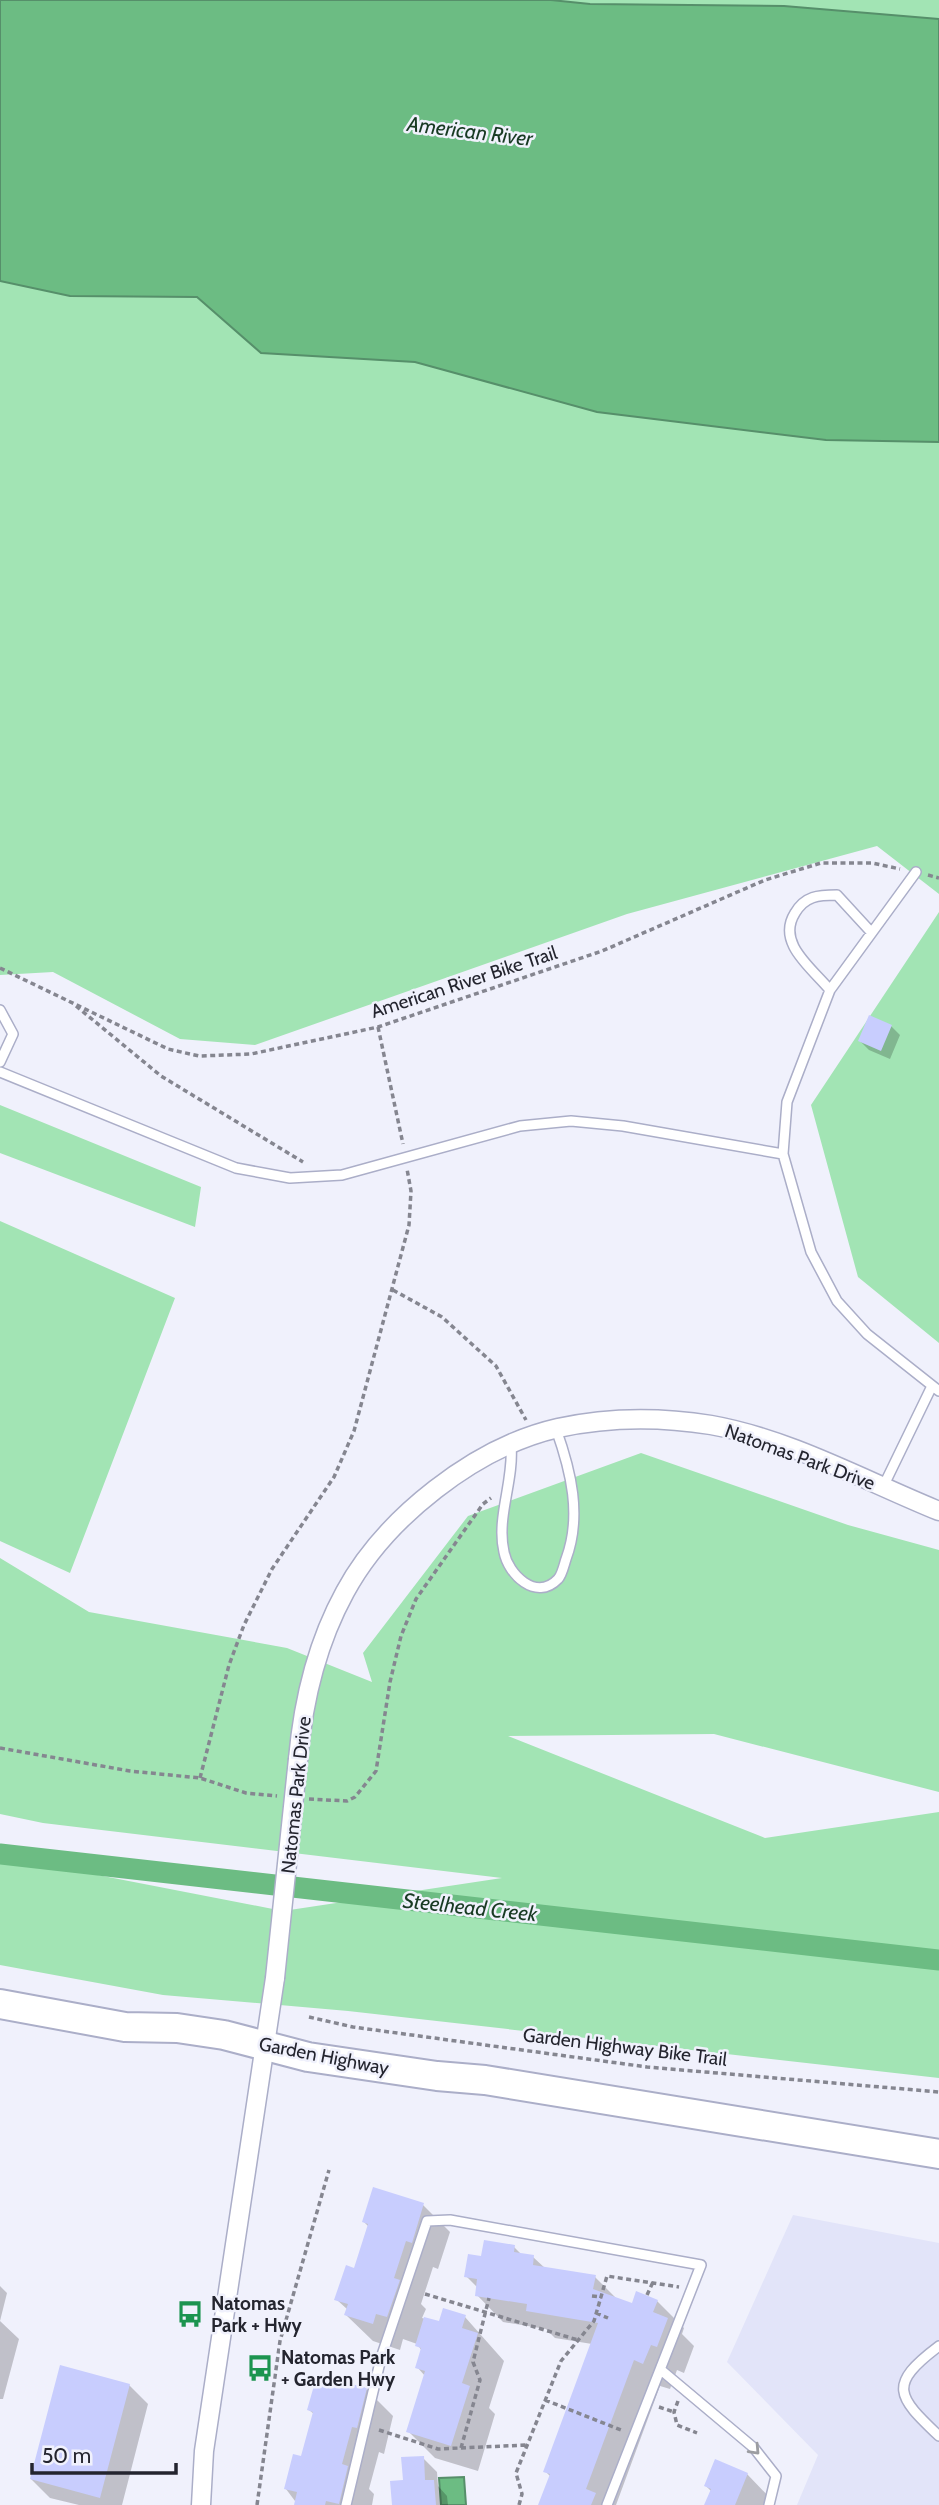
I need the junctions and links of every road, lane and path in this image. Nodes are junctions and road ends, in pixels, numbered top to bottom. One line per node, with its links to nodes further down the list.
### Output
1 (916, 872): 2 (path, American River Bike Trail); 3 (lane); 8 (path, American River Bike Trail)
2 (939, 878)
3 (871, 932): 5 (lane); 5 (lane)
4 (0, 968): 6 (path, American River Bike Trail)
5 (830, 990): 11 (lane)
6 (70, 1001): 8 (path, American River Bike Trail); 13 (path)
7 (0, 1010): 9 (lane)
8 (378, 1027): 12 (path)
9 (0, 1062)
10 (0, 1072): 12 (lane)
11 (783, 1154): 12 (lane); 15 (lane)
12 (405, 1157): 14 (path)
13 (304, 1163)
14 (393, 1290): 17 (path); 21 (path)
15 (935, 1390): 19 (lane)
16 (556, 1429): 17 (street, Natomas Park Drive); 18 (lane); 19 (street, Natomas Park Drive)
17 (536, 1437): 18 (street, Natomas Park Drive)
18 (511, 1446): 24 (street, Natomas Park Drive, bridge)
19 (883, 1487): 20 (street, Natomas Park Drive)
20 (939, 1511)
21 (200, 1778)
22 (0, 2004): 24 (main road, Garden Highway)
23 (309, 2017): 25 (path, Garden Highway Bike Trail)
24 (264, 2046): 26 (main road, Garden Highway); 51 (street, Natomas Park Drive)
25 (939, 2092)
26 (649, 2107): 27 (main road, Garden Highway); 29 (main road, Garden Highway)
27 (939, 2154)
28 (329, 2170): 52 (path)
29 (939, 2174)
30 (653, 2282): 31 (path); 33 (path); 35 (path)
31 (691, 2290): 42 (lane); 45 (lane)
32 (425, 2294): 37 (path)
33 (647, 2295)
34 (592, 2296): 35 (path)
35 (601, 2297): 38 (path)
36 (489, 2298): 37 (path)
37 (487, 2312): 40 (path); 50 (path)
38 (596, 2313): 39 (path); 40 (path)
39 (608, 2318)
40 (578, 2340): 44 (path)
41 (939, 2346): 48 (lane)
42 (661, 2370): 43 (lane); 47 (lane)
43 (683, 2389): 46 (path); 56 (lane, one-way to 56)
44 (545, 2400): 47 (path); 49 (path)
45 (364, 2425): 50 (path); 53 (lane)
46 (697, 2433)
47 (635, 2435): 55 (lane)
48 (939, 2436)
49 (527, 2445): 50 (path); 54 (path)
50 (461, 2448)
51 (201, 2505)
52 (257, 2505)
53 (346, 2505)
54 (519, 2505)
55 (607, 2505)
56 (769, 2505)

